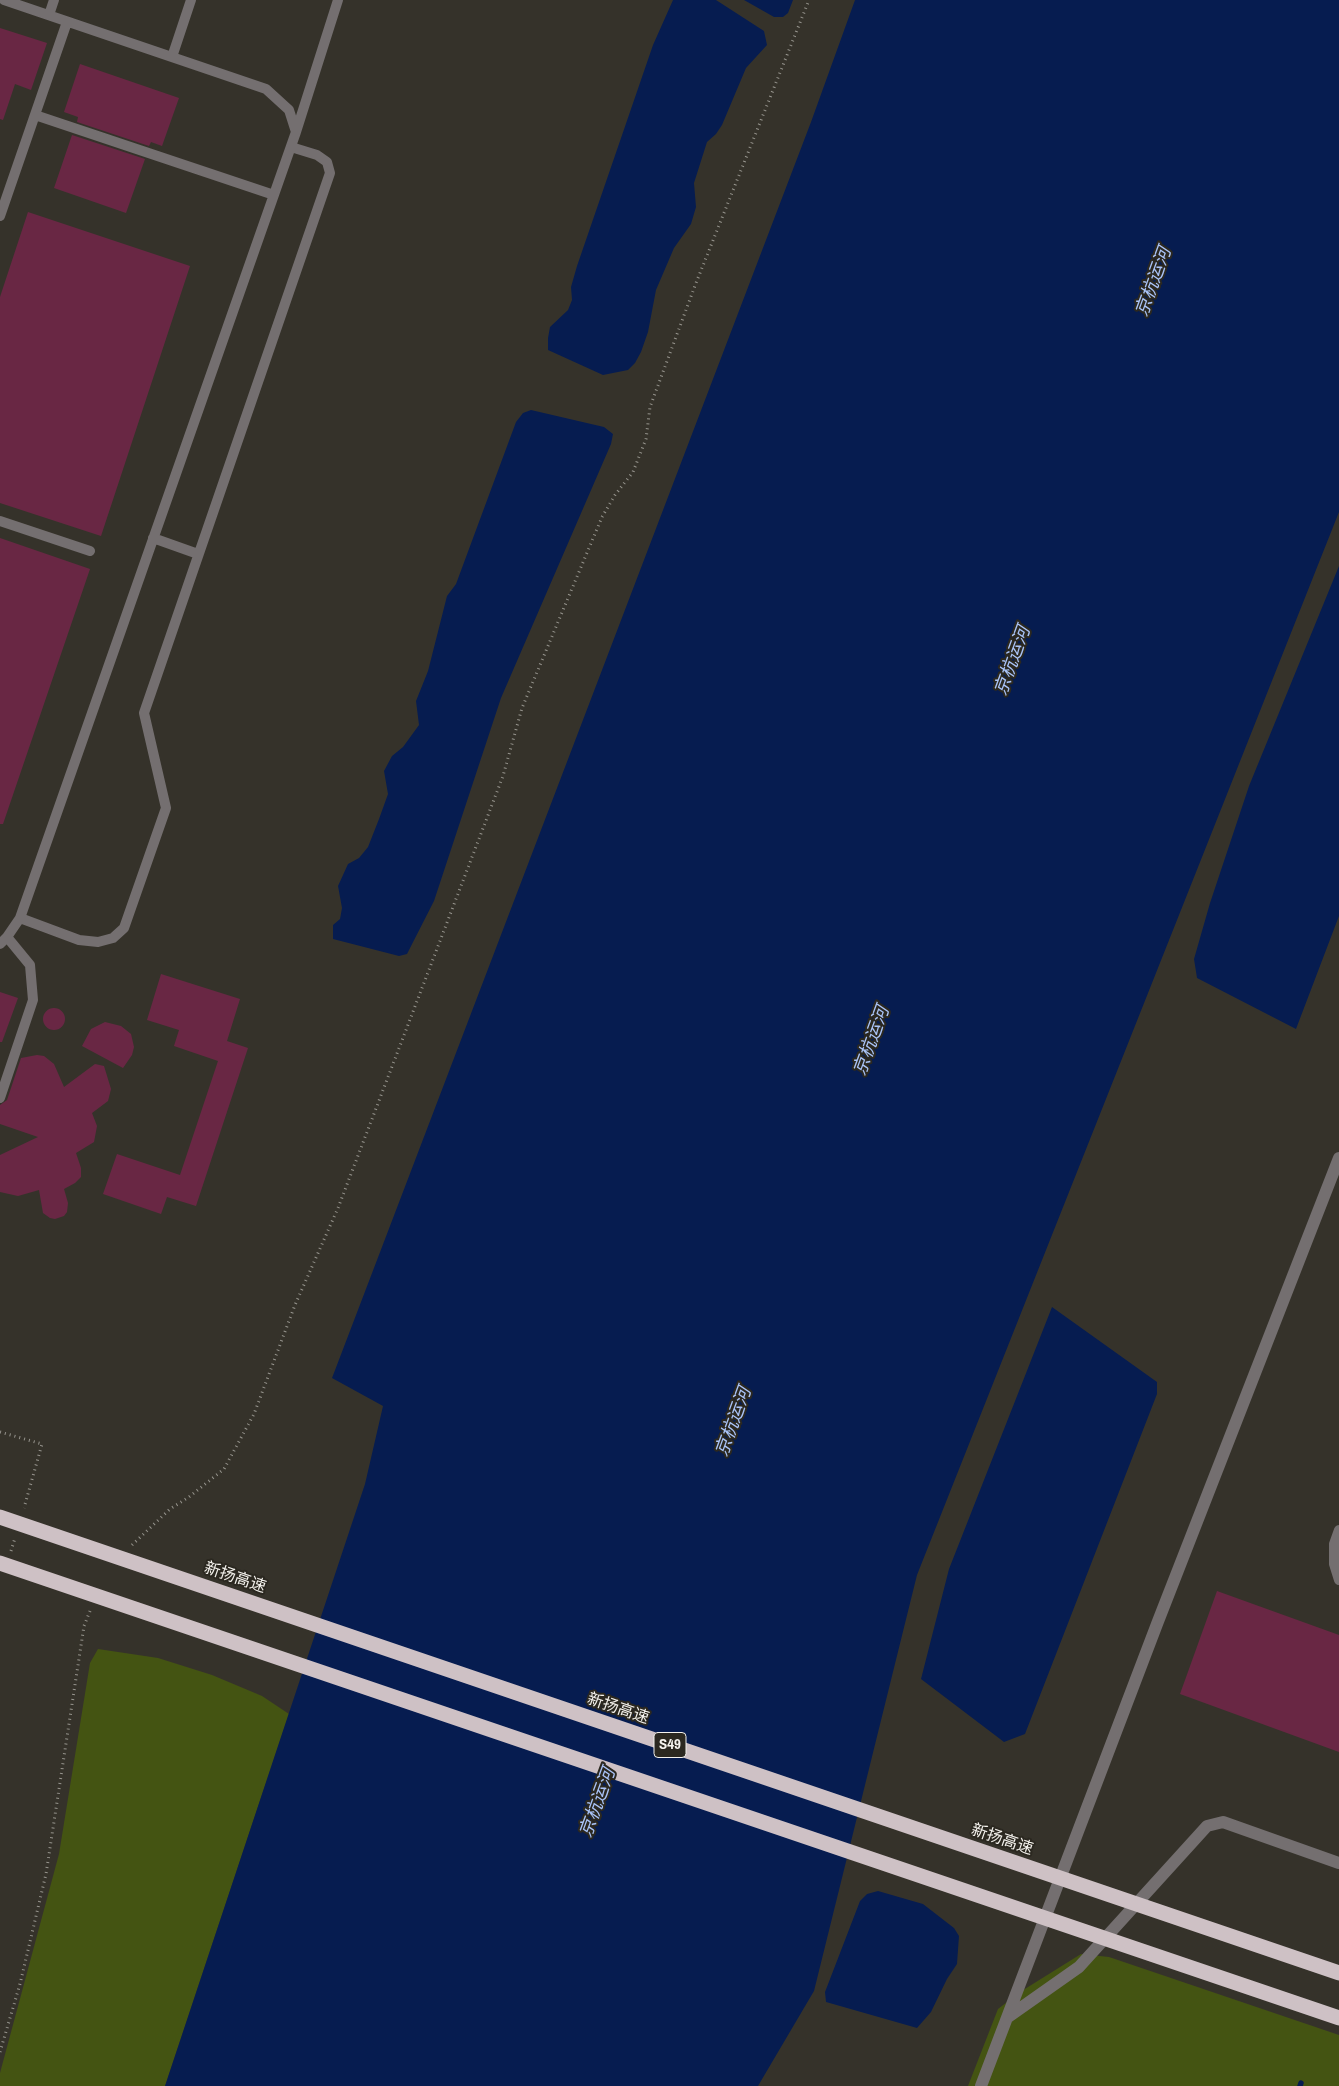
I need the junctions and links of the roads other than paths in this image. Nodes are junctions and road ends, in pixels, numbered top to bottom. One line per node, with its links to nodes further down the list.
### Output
1 (4, 0): 5 (lane)
2 (54, 0): 5 (lane)
3 (191, 0): 7 (lane)
4 (338, 0): 9 (lane)
5 (49, 15): 6 (lane)
6 (67, 22): 7 (lane); 8 (lane)
7 (172, 58): 9 (lane)
8 (35, 115): 11 (lane); 12 (lane)
9 (296, 132): 10 (lane)
10 (291, 147): 11 (lane); 16 (lane)
11 (274, 195): 14 (lane)
12 (0, 216)
13 (0, 521): 15 (lane)
14 (153, 538): 16 (lane); 17 (lane)
15 (90, 551)
16 (198, 554): 17 (lane)
17 (20, 918): 18 (lane)
18 (4, 940): 19 (lane)
19 (0, 1098)
20 (1339, 1158): 27 (street)
21 (0, 1517): 26 (highway, 新扬高速 / S49, bridge)
22 (1339, 1530): 24 (lane)
23 (4, 1561): 28 (highway, bridge)
24 (1339, 1580)
25 (1339, 1863): 27 (street)
26 (1339, 1973)
27 (1008, 2017): 29 (street)
28 (1339, 2018)
29 (981, 2086)

